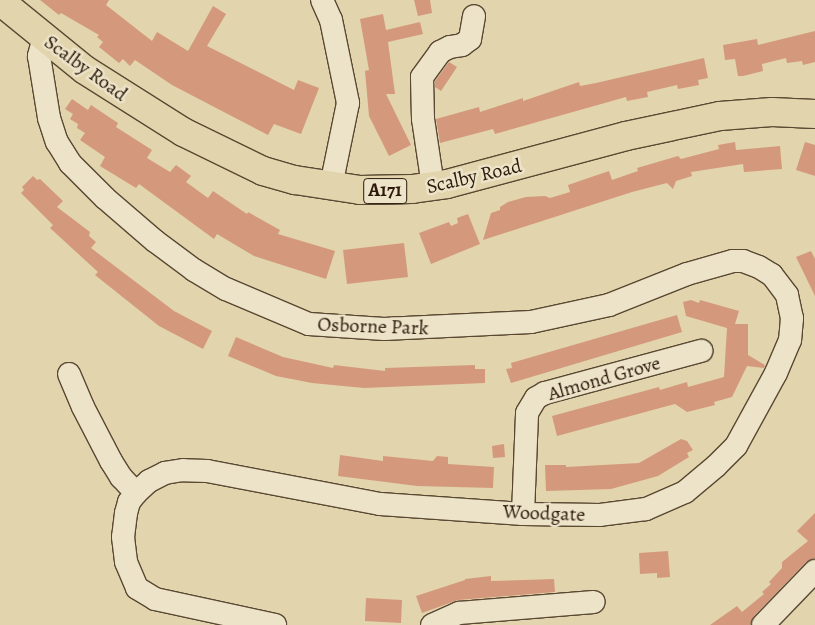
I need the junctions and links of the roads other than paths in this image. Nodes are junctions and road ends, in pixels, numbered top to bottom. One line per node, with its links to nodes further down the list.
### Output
1 (322, 0): 8 (street)
2 (0, 1): 4 (highway, Scalby Road / A171)
3 (474, 16): 9 (street)
4 (44, 37): 8 (highway, Scalby Road / A171); 10 (street, Osborne Park)
5 (815, 104): 6 (street)
6 (772, 112): 7 (highway, Scalby Road / A171); 9 (highway, Scalby Road / A171)
7 (815, 114)
8 (331, 186): 9 (highway, Scalby Road / A171)
9 (433, 186)
10 (759, 267): 14 (street, Woodgate)
11 (701, 351): 14 (street, Almond Grove)
12 (69, 374): 13 (street)
13 (136, 493): 14 (street, Woodgate); 17 (street)
14 (523, 514)
15 (815, 571): 19 (street)
16 (594, 602): 18 (street)
17 (275, 625)
18 (432, 625)
19 (763, 625)

